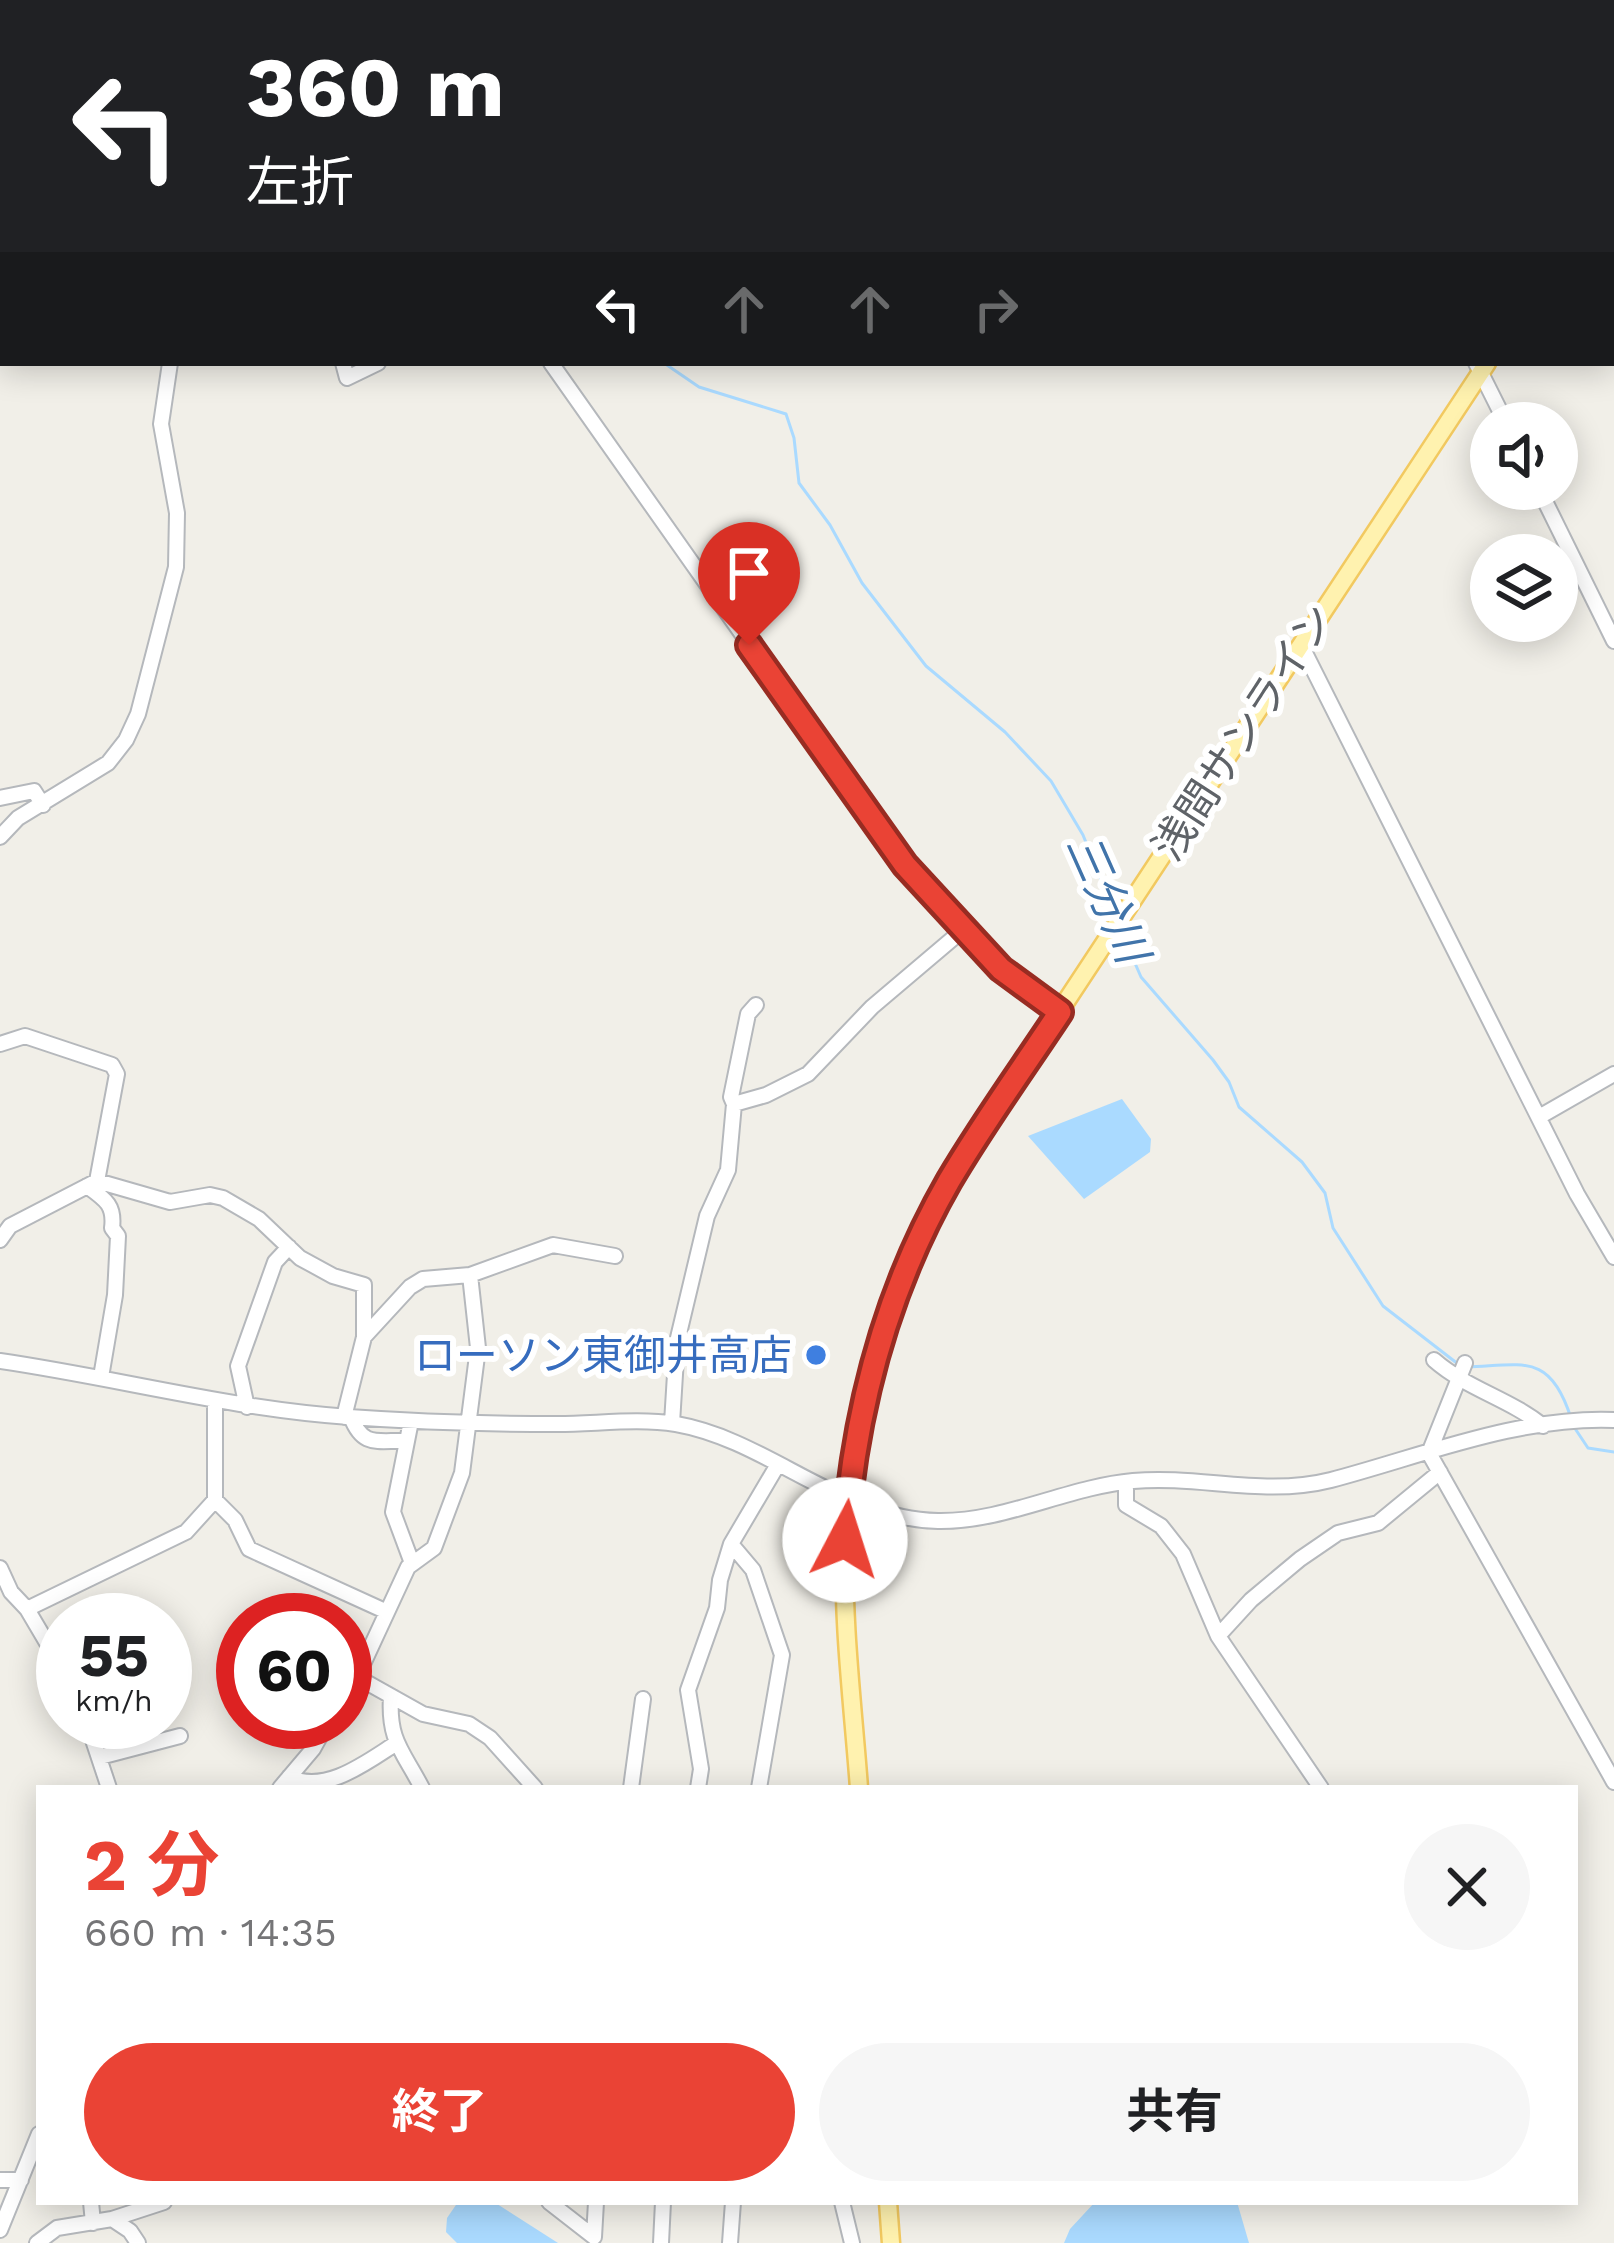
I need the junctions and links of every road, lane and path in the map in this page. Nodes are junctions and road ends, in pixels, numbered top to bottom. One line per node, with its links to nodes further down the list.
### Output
1 (170, 366): 11 (street)
2 (344, 366): 3 (street)
3 (372, 366)
4 (553, 366): 13 (street)
5 (1481, 366): 6 (street); 9 (main road, 浅間サンライン)
6 (1497, 402)
7 (1549, 510): 8 (street)
8 (1614, 641)
9 (1301, 644): 15 (main road, 浅間サンライン); 19 (street)
10 (0, 798): 11 (street)
11 (43, 805): 12 (street)
12 (0, 837)
13 (964, 929): 15 (street); 18 (street)
14 (756, 1005): 18 (street)
15 (1060, 1012): 46 (main road, 浅間サンライン)
16 (0, 1044): 20 (street)
17 (1614, 1074): 19 (street)
18 (734, 1104): 38 (street)
19 (1539, 1117): 24 (street)
20 (92, 1183): 21 (street); 22 (street); 30 (street)
21 (0, 1240)
22 (289, 1247): 26 (street); 33 (street)
23 (615, 1256): 25 (street)
24 (1614, 1257)
25 (470, 1275): 26 (street); 37 (street)
26 (364, 1337): 34 (street)
27 (1434, 1360): 31 (street)
28 (0, 1361): 30 (street)
29 (1465, 1363): 31 (street)
30 (100, 1377): 32 (street)
31 (1457, 1381): 39 (street); 41 (street)
32 (215, 1401): 33 (street); 45 (street)
33 (247, 1407): 34 (street)
34 (347, 1417): 35 (street); 40 (street)
35 (411, 1420): 37 (street); 40 (street)
36 (1614, 1420): 39 (street)
37 (471, 1424): 38 (street); 48 (street)
38 (672, 1424): 42 (street)
39 (1543, 1426): 41 (street)
40 (407, 1441): 48 (street)
41 (1430, 1453): 43 (street); 44 (street)
42 (777, 1466): 46 (street); 47 (street)
43 (1440, 1472): 54 (street); 64 (street)
44 (1126, 1482): 46 (street); 54 (street)
45 (215, 1500): 51 (street); 52 (street)
46 (848, 1500): 72 (main road, 浅間サンライン)
47 (730, 1544): 70 (street); 71 (street)
48 (412, 1563): 52 (street)
49 (0, 1568): 50 (street)
50 (6, 1594): 51 (street)
51 (27, 1609): 53 (street)
52 (386, 1611): 55 (street)
53 (36, 1624)
54 (1218, 1636): 73 (street)
55 (372, 1643)
56 (372, 1686): 57 (street)
57 (392, 1696): 59 (street); 68 (street)
58 (643, 1699): 69 (street)
59 (395, 1744): 65 (street); 67 (street)
60 (97, 1749): 63 (street)
61 (130, 1749): 63 (street)
62 (313, 1749): 65 (street)
63 (100, 1757): 66 (street)
64 (1614, 1782)
65 (284, 1783)
66 (108, 1785)
67 (420, 1785)
68 (532, 1785)
69 (631, 1785)
70 (698, 1785)
71 (760, 1785)
72 (859, 1785)
73 (1319, 1785)
74 (36, 2142): 76 (street)
75 (0, 2180): 76 (street)
76 (21, 2180): 87 (street)
77 (91, 2205): 86 (street)
78 (155, 2205): 85 (street)
79 (553, 2205): 88 (street)
80 (596, 2205): 88 (street)
81 (663, 2205): 91 (street)
82 (733, 2205): 92 (street)
83 (843, 2205): 93 (street)
84 (888, 2205): 94 (main road)
85 (112, 2219): 86 (street); 90 (street)
86 (93, 2223): 89 (street)
87 (0, 2230)
88 (598, 2240)
89 (38, 2243)
90 (138, 2243)
91 (661, 2243)
92 (730, 2243)
93 (852, 2243)
94 (891, 2243)

